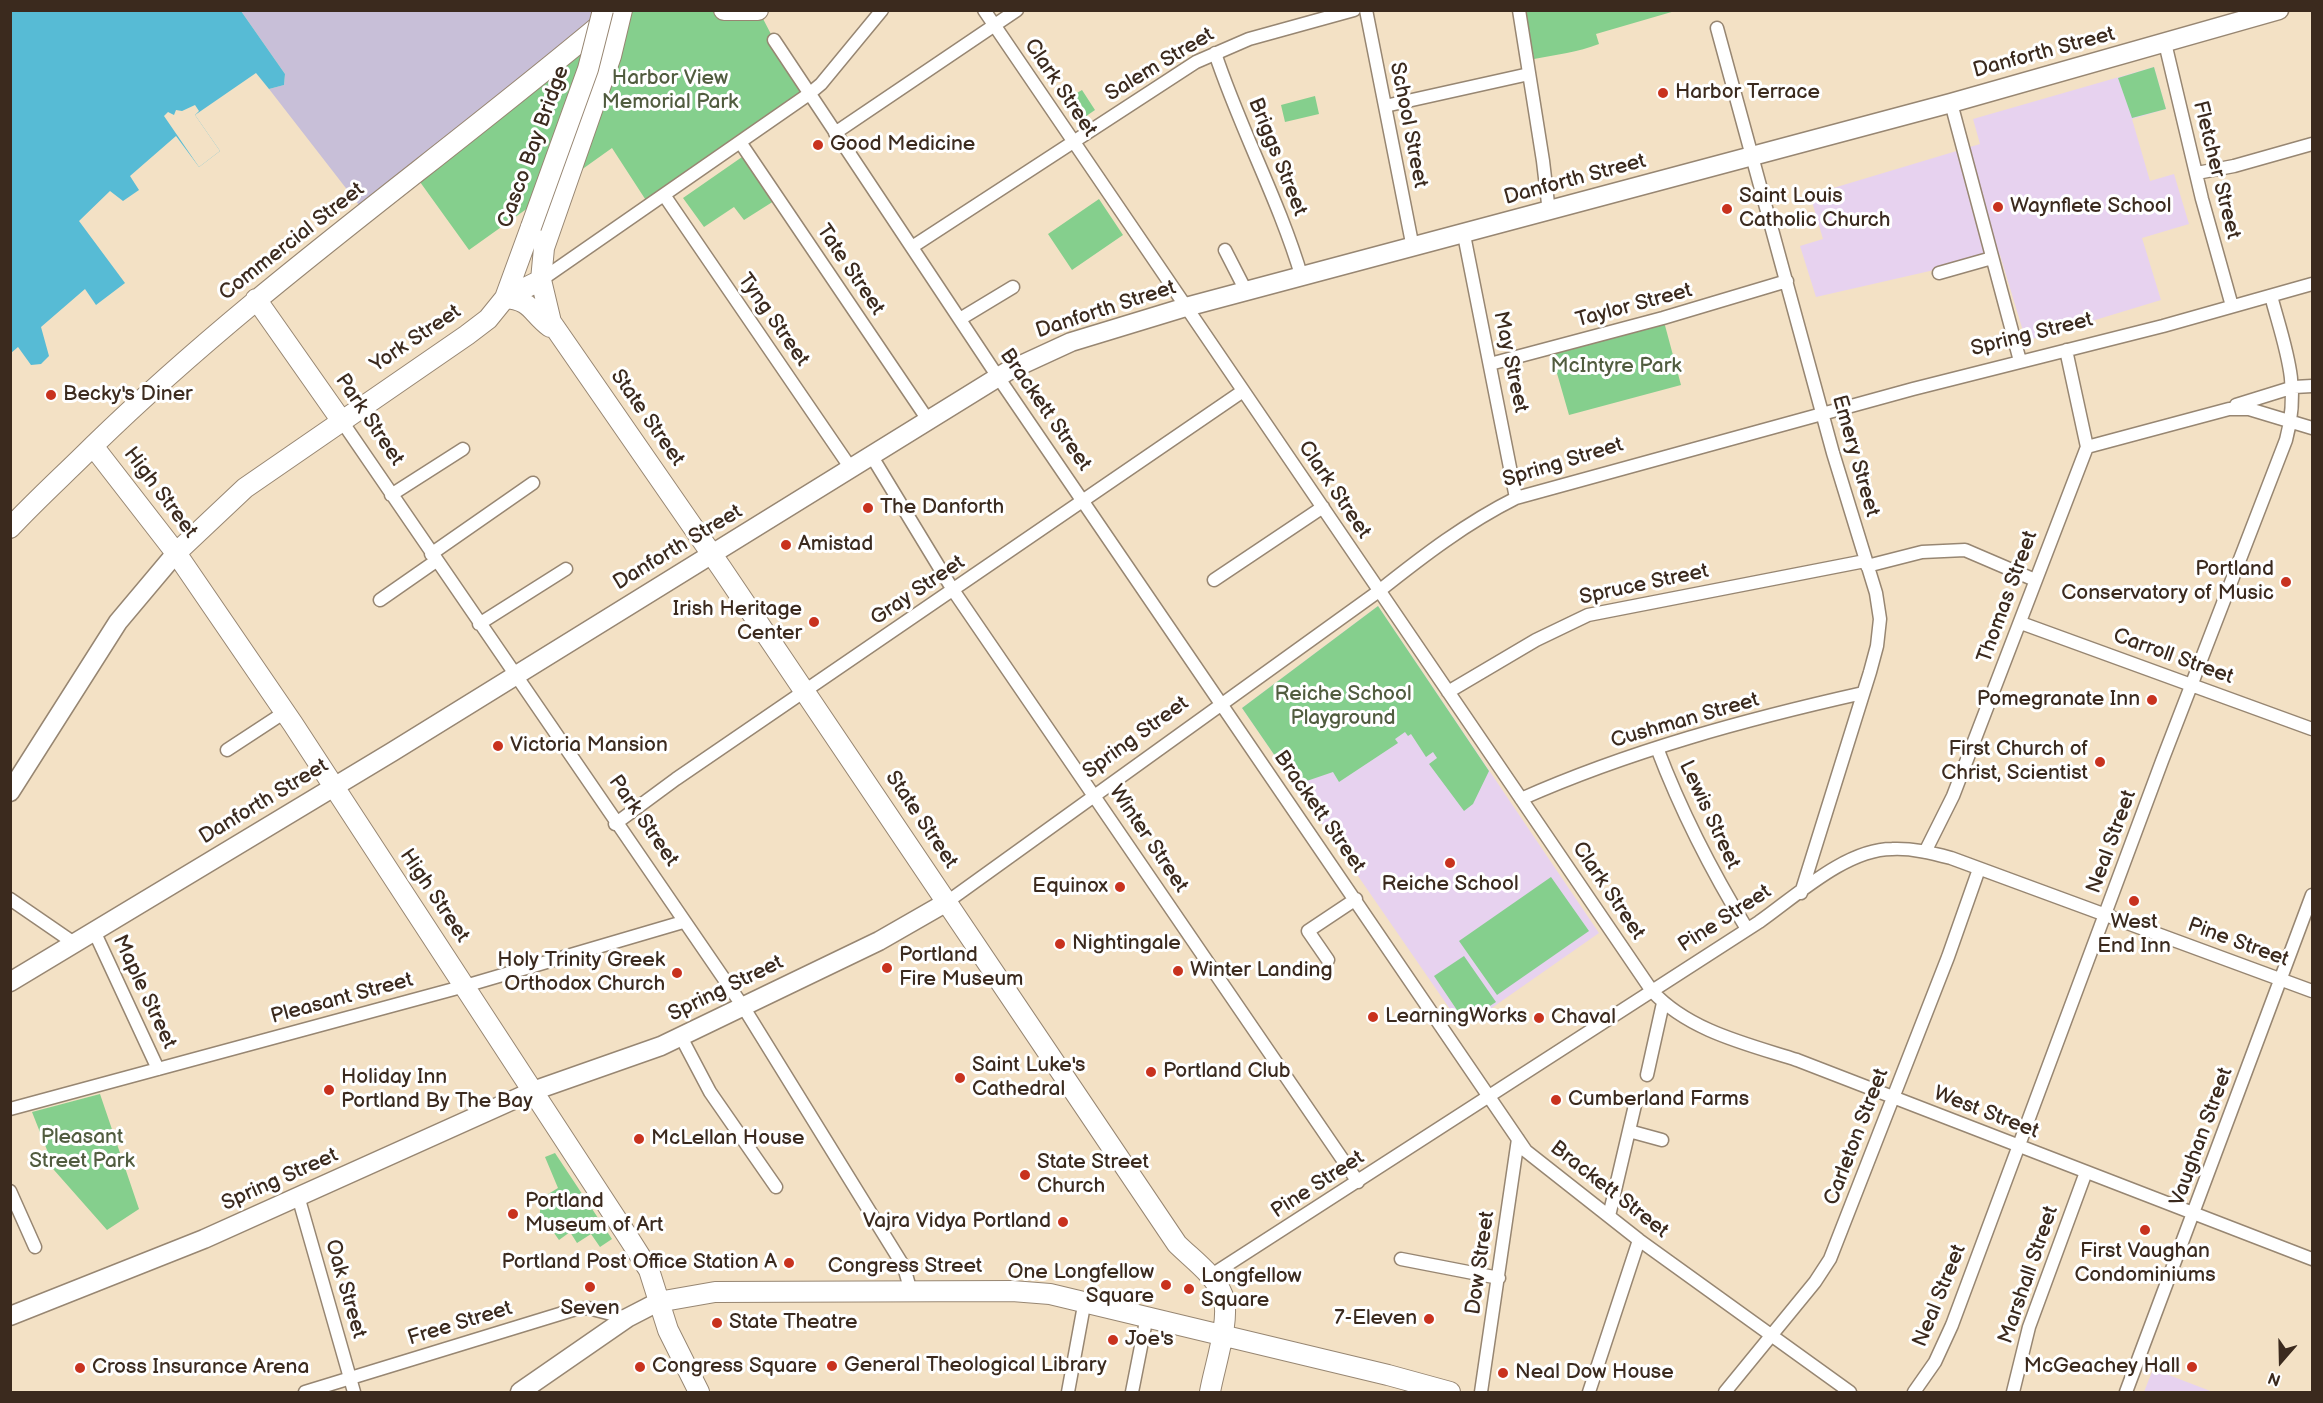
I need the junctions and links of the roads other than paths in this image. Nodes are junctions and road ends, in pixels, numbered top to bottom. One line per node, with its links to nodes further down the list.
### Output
1 (603, 10): 29 (main road, Casco Bay Bridge, bridge)
2 (619, 10): 29 (main road, Casco Bay Bridge); 44 (main road, Commercial Street)
3 (724, 10): 4 (main road)
4 (758, 10)
5 (882, 10): 18 (street, York Street)
6 (984, 10): 12 (street, Clark Street)
7 (1017, 10): 12 (street)
8 (1354, 10): 16 (street, Salem Street)
9 (1366, 10): 20 (street, School Street)
10 (1519, 10): 17 (street)
11 (2279, 10): 15 (street, Danforth Street)
12 (994, 26): 21 (street); 23 (street, Clark Street)
13 (1717, 28): 25 (street, Emery Street)
14 (774, 40): 18 (street, Brackett Street)
15 (2165, 43): 19 (street, Danforth Street); 26 (street, Fletcher Street)
16 (1215, 53): 23 (street, Salem Street); 36 (street, Briggs Street)
17 (1529, 74): 20 (street); 28 (street)
18 (809, 94): 21 (street, Brackett Street); 22 (street, York Street)
19 (1951, 103): 25 (street, Danforth Street); 34 (street)
20 (1384, 106): 32 (street, School Street)
21 (835, 133): 31 (street, Brackett Street)
22 (740, 142): 27 (street, York Street); 59 (street, Tate Street)
23 (1074, 142): 31 (street, Salem Street); 46 (street, Clark Street)
24 (2313, 144): 26 (street)
25 (1752, 154): 28 (street, Danforth Street); 38 (street, Emery Street)
26 (2198, 173): 45 (street, Fletcher Street)
27 (663, 195): 37 (street, York Street); 66 (street, Tyng Street)
28 (1549, 212): 30 (street, Danforth Street)
29 (540, 231): 37 (main road, Casco Bay Bridge); 43 (main road, Casco Bay Bridge)
30 (1464, 235): 32 (street, Danforth Street); 51 (street, May Street)
31 (912, 248): 47 (street, Brackett Street)
32 (1413, 248): 36 (street, Danforth Street)
33 (1225, 250): 41 (street)
34 (1992, 258): 35 (street); 50 (street)
35 (1939, 273)
36 (1302, 278): 41 (street, Danforth Street)
37 (541, 280): 43 (main road, York Street); 48 (main road, State Street)
38 (1787, 281): 51 (street, Taylor Street); 57 (street, Emery Street)
39 (2313, 284): 42 (street, Spring Street)
40 (1013, 287): 47 (street)
41 (1247, 292): 46 (street, Danforth Street)
42 (2271, 296): 45 (street, Spring Street); 54 (street, Neal Street)
43 (505, 298): 48 (main road); 58 (main road, York Street)
44 (256, 299): 58 (main road, Park Street); 62 (main road, Commercial Street)
45 (2232, 306): 49 (street, Spring Street)
46 (1186, 307): 52 (street, Danforth Street); 55 (street, Clark Street)
47 (960, 319): 52 (street, Brackett Street)
48 (557, 332): 74 (main road, State Street)
49 (2066, 350): 50 (street, Spring Street); 63 (street)
50 (2020, 361): 57 (street, Spring Street)
51 (1490, 364): 69 (street, May Street)
52 (998, 377): 59 (street, Danforth Street); 70 (street, Brackett Street)
53 (2313, 386): 54 (street)
54 (2294, 387): 56 (street); 60 (street, Neal Street)
55 (1243, 391): 70 (street, Gray Street); 71 (street, Clark Street)
56 (2212, 413): 60 (street); 63 (street)
57 (1823, 416): 69 (street, Spring Street); 76 (street, Emery Street)
58 (341, 420): 68 (street, Park Street); 73 (main road, York Street)
59 (928, 420): 65 (street, Danforth Street)
60 (2291, 420): 61 (street); 86 (street, Neal Street)
61 (2313, 428)
62 (93, 446): 72 (main road, Commercial Street); 73 (main road, High Street)
63 (2087, 447): 79 (street, Thomas Street)
64 (463, 449): 68 (street)
65 (870, 456): 66 (street, Danforth Street); 80 (street, Winter Street)
66 (850, 467): 74 (street, Danforth Street)
67 (532, 483): 75 (street)
68 (391, 495): 75 (street, Park Street)
69 (1516, 498): 81 (street, Spring Street)
70 (1083, 500): 80 (street, Gray Street); 90 (street, Brackett Street)
71 (1323, 507): 78 (street); 81 (street, Clark Street)
72 (10, 528)
73 (176, 553): 91 (main road, High Street); 96 (street, York Street)
74 (712, 554): 85 (street, Danforth Street); 87 (main road, State Street)
75 (434, 558): 82 (street); 84 (street, Park Street)
76 (1866, 564): 79 (street, Spruce Street); 88 (street, Spruce Street); 89 (street, Emery Street)
77 (566, 569): 84 (street)
78 (1214, 580)
79 (2035, 580): 83 (street, Thomas Street)
80 (953, 591): 87 (street, Gray Street); 97 (street, Winter Street)
81 (1379, 591): 88 (street, Clark Street); 90 (street, Spring Street)
82 (380, 600)
83 (2021, 623): 86 (street, Carroll Street); 100 (street, Thomas Street)
84 (478, 624): 85 (street, Park Street)
85 (514, 676): 95 (street, Danforth Street); 99 (street, Park Street)
86 (2193, 686): 92 (street, Carroll Street); 107 (street, Neal Street)
87 (804, 691): 99 (street, Gray Street); 106 (main road, State Street)
88 (1448, 692): 98 (street, Clark Street)
89 (1863, 693): 93 (street, Cushman Street); 102 (street, Emery Street)
90 (1221, 705): 97 (street, Spring Street); 105 (street, Brackett Street)
91 (285, 712): 94 (street); 95 (main road, High Street)
92 (2313, 729)
93 (1657, 748): 98 (street, Cushman Street); 109 (street, Lewis Street)
94 (227, 750)
95 (333, 787): 110 (street, Danforth Street); 115 (main road, High Street)
96 (10, 792)
97 (1095, 795): 106 (street, Spring Street); 133 (street, Winter Street)
98 (1521, 799): 116 (street, Clark Street)
99 (615, 824): 108 (street, Park Street)
100 (1925, 852): 101 (street, Pine Street); 102 (street, Pine Street)
101 (1979, 869): 107 (street, Pine Street); 125 (street, Carleton Street)
102 (1801, 893): 109 (street, Pine Street)
103 (2313, 895): 113 (street, Vaughan Street)
104 (10, 899): 111 (street)
105 (1356, 899): 112 (street); 124 (street, Brackett Street)
106 (947, 902): 119 (street, Spring Street); 143 (main road, State Street)
107 (2106, 915): 113 (street, Pine Street); 131 (street, Neal Street)
108 (683, 922): 115 (street, Pleasant Street); 119 (street, Park Street)
109 (1747, 929): 116 (street, Pine Street)
110 (94, 931): 111 (street, Danforth Street); 121 (street, Maple Street)
111 (74, 943): 114 (street, Danforth Street)
112 (1328, 960)
113 (2282, 979): 117 (street, Pine Street); 137 (street, Vaughan Street)
114 (10, 982)
115 (465, 986): 121 (street, Pleasant Street); 123 (main road, High Street)
116 (1652, 991): 118 (street, West Street); 124 (street, Pine Street)
117 (2313, 991)
118 (1663, 1003): 122 (street); 125 (street, West Street)
119 (744, 1008): 120 (street, Spring Street); 145 (street, Park Street)
120 (681, 1037): 123 (street, Spring Street); 134 (street)
121 (158, 1069): 127 (street, Pleasant Street)
122 (1647, 1075)
123 (533, 1091): 136 (street, Spring Street); 147 (main road, High Street)
124 (1489, 1095): 129 (street, Brackett Street); 133 (street, Pine Street)
125 (1892, 1097): 131 (street, West Street); 152 (street, Carleton Street)
126 (1635, 1105): 128 (street)
127 (10, 1109)
128 (1629, 1131): 130 (street); 138 (street)
129 (1518, 1138): 138 (street, Brackett Street); 144 (street, Dow Street)
130 (1662, 1140)
131 (2020, 1147): 132 (street, West Street); 166 (street, Neal Street)
132 (2086, 1172): 137 (street, West Street); 167 (street, Marshall Street)
133 (1358, 1182): 143 (street, Pine Street)
134 (776, 1187)
135 (10, 1191): 140 (street)
136 (298, 1196): 148 (street, Spring Street); 153 (street, Oak Street)
137 (2194, 1215): 142 (street, West Street); 168 (street, Vaughan Street)
138 (1608, 1216): 139 (street, Brackett Street)
139 (1639, 1240): 152 (street, Brackett Street); 163 (street)
140 (35, 1247)
141 (1401, 1259): 144 (street)
142 (2313, 1259)
143 (1210, 1276): 151 (main road, State Street)
144 (1499, 1278): 162 (street, Dow Street)
145 (911, 1292): 146 (main road, Congress Street); 147 (main road, Congress Street)
146 (1085, 1300): 149 (main road, Congress Street); 158 (street)
147 (658, 1302): 150 (street, Congress Street); 157 (main road, High Street)
148 (10, 1316)
149 (1147, 1316): 151 (main road, Congress Street); 159 (street)
150 (627, 1318): 153 (street, Free Street); 156 (street, Congress Street)
151 (1221, 1334): 160 (main road, State Street); 161 (main road, Congress Street)
152 (1771, 1335): 164 (street, Carleton Street); 165 (street, Brackett Street)
153 (350, 1378): 154 (street, Free Street); 155 (street, Oak Street)
154 (305, 1392)
155 (354, 1392)
156 (520, 1392)
157 (699, 1392)
158 (1068, 1392)
159 (1132, 1392)
160 (1210, 1392)
161 (1450, 1392)
162 (1481, 1392)
163 (1589, 1392)
164 (1725, 1392)
165 (1850, 1392)
166 (1914, 1392)
167 (2013, 1392)
168 (2126, 1392)

